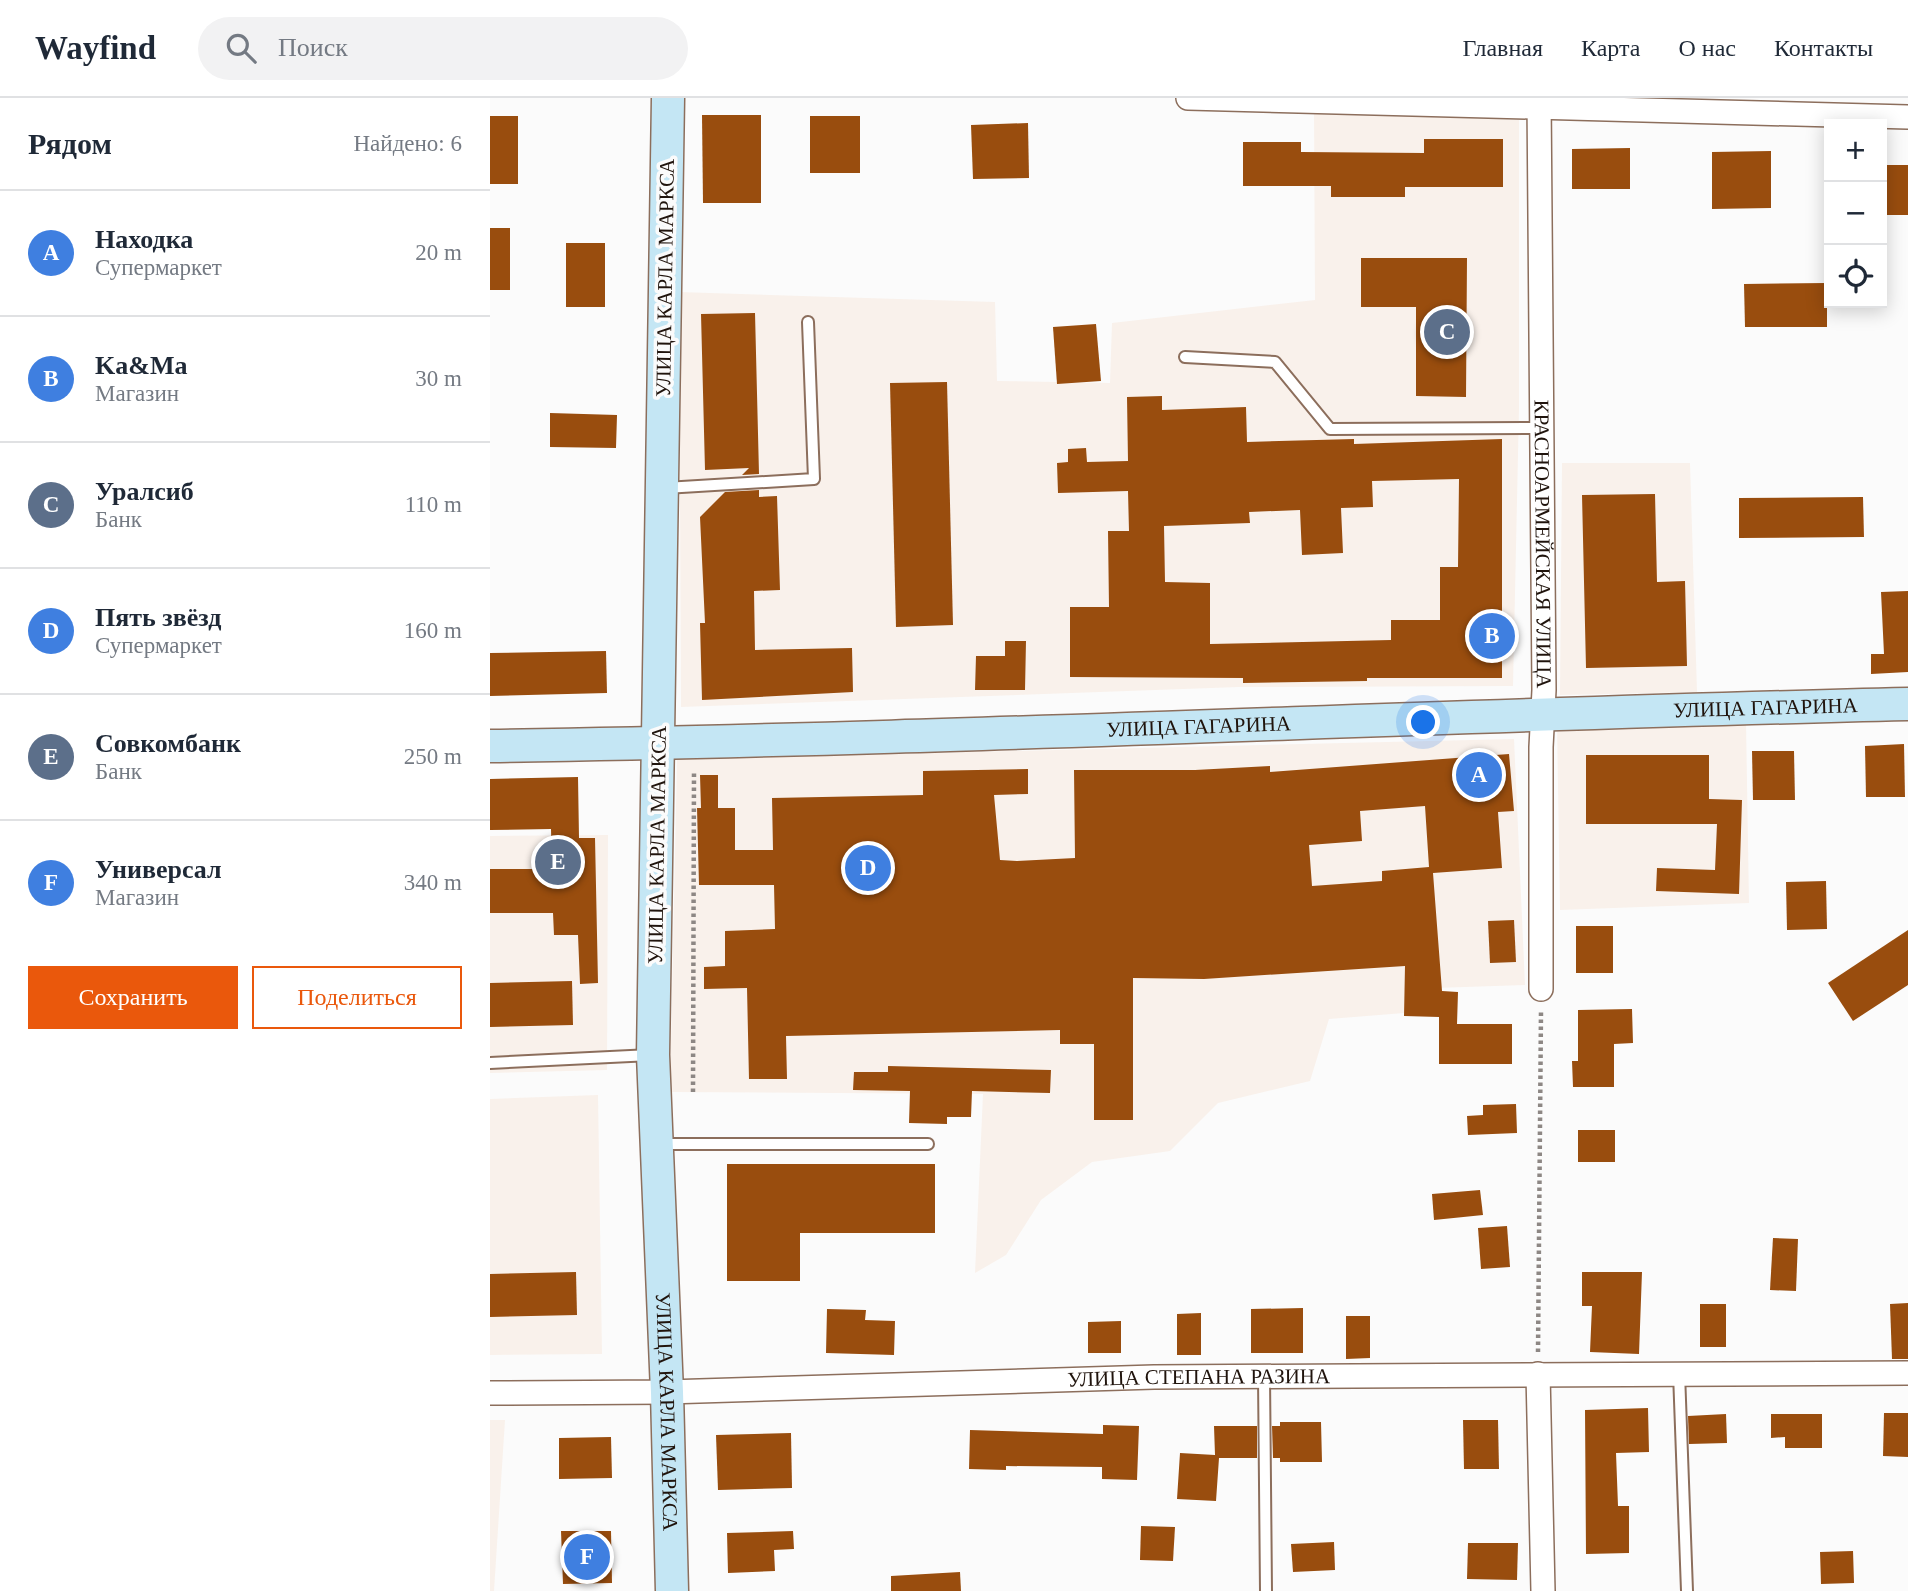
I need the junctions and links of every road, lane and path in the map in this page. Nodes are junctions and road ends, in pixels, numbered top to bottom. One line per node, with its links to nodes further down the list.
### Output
1 (668, 98): 8 (main road, УЛИЦА КАРЛА МАРКСА)
2 (1188, 98): 3 (street)
3 (1539, 103): 4 (street); 7 (street, КРАСНОАРМЕЙСКАЯ УЛИЦА)
4 (1908, 117)
5 (808, 322): 8 (lane)
6 (1185, 357): 7 (lane)
7 (1542, 428): 10 (street, КРАСНОАРМЕЙСКАЯ УЛИЦА)
8 (662, 488): 11 (main road, УЛИЦА КАРЛА МАРКСА)
9 (1908, 704): 10 (main road, УЛИЦА ГАГАРИНА)
10 (1544, 712): 11 (main road, УЛИЦА ГАГАРИНА); 14 (street, КРАСНОАРМЕЙСКАЯ УЛИЦА)
11 (659, 743): 12 (main road, УЛИЦА ГАГАРИНА); 15 (main road, УЛИЦА КАРЛА МАРКСА)
12 (490, 746)
13 (694, 770): 17 (path)
14 (1541, 989): 22 (path)
15 (653, 1055): 16 (lane); 18 (main road, УЛИЦА КАРЛА МАРКСА)
16 (490, 1063)
17 (693, 1092)
18 (655, 1144): 19 (lane); 24 (main road, УЛИЦА КАРЛА МАРКСА)
19 (928, 1144)
20 (1679, 1373): 21 (street, УЛИЦА СТЕПАНА РАЗИНА); 22 (street, УЛИЦА СТЕПАНА РАЗИНА); 29 (lane)
21 (1908, 1373)
22 (1538, 1374): 23 (street, УЛИЦА СТЕПАНА РАЗИНА); 28 (street)
23 (1264, 1376): 24 (street, УЛИЦА СТЕПАНА РАЗИНА); 27 (lane)
24 (667, 1392): 25 (street, УЛИЦА СТЕПАНА РАЗИНА); 26 (main road, УЛИЦА КАРЛА МАРКСА)
25 (490, 1393)
26 (672, 1591)
27 (1266, 1591)
28 (1543, 1591)
29 (1687, 1591)

